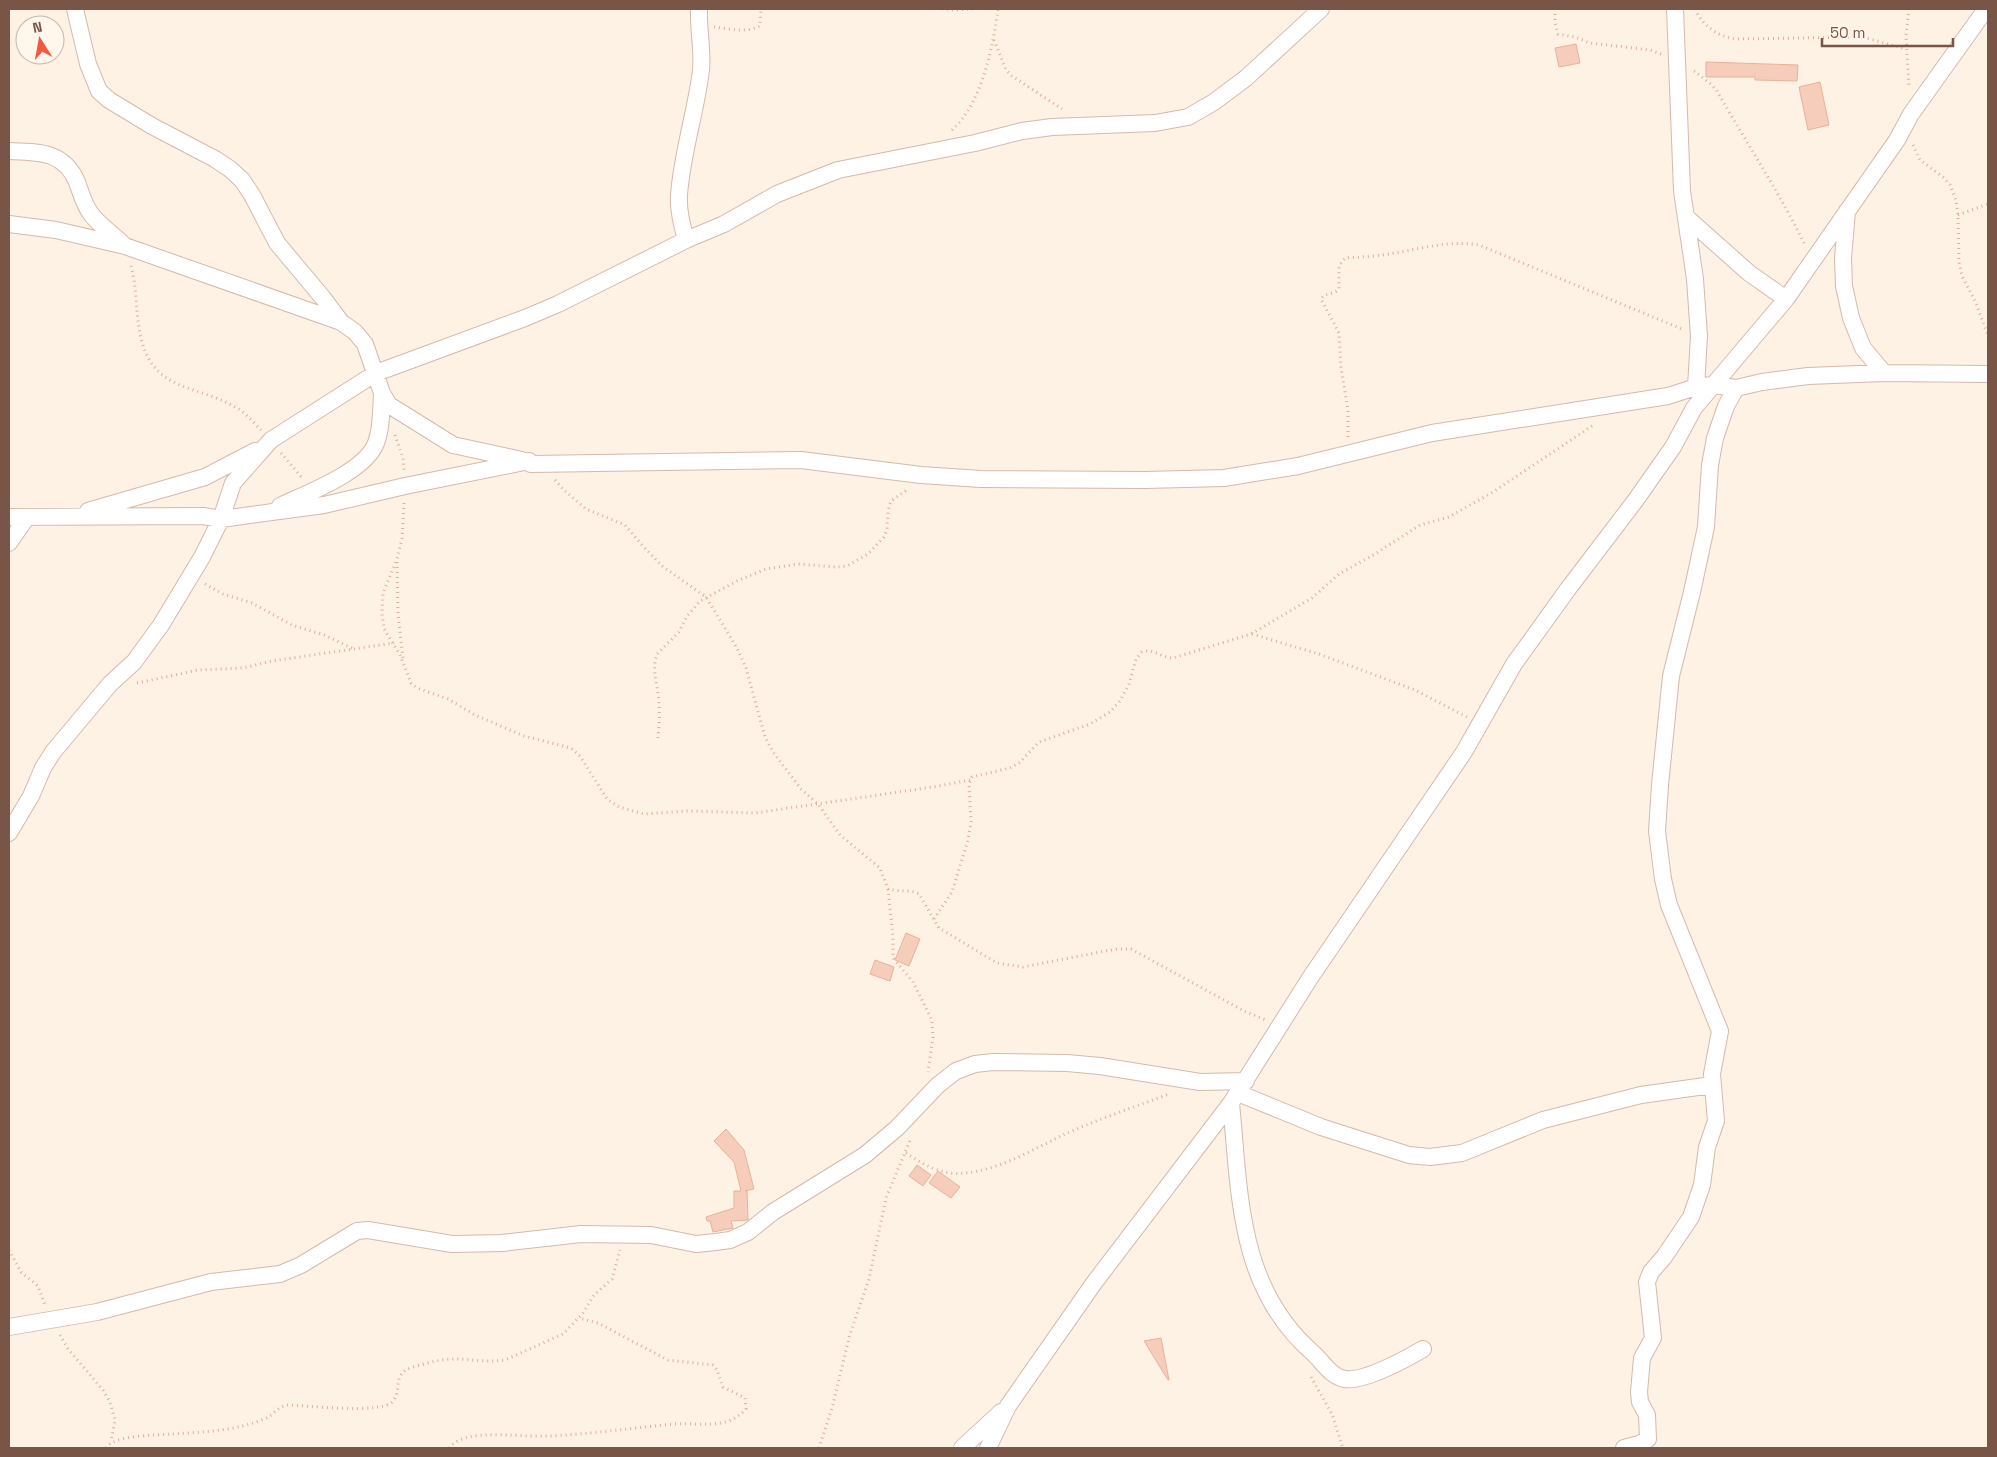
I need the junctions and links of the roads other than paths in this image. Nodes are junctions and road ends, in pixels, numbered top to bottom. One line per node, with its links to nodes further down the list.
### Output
1 (75, 9): 13 (street)
2 (1321, 9): 10 (street)
3 (1675, 9): 8 (street)
4 (1986, 9): 7 (street)
5 (699, 17): 10 (street)
6 (9, 151): 11 (street)
7 (1848, 210): 12 (street); 15 (street)
8 (1686, 217): 12 (street); 17 (street)
9 (9, 224): 11 (street)
10 (686, 240): 14 (street)
11 (125, 246): 13 (street)
12 (1786, 299): 17 (street)
13 (341, 322): 14 (street)
14 (376, 373): 19 (street); 20 (street)
15 (1884, 373): 16 (street); 18 (street)
16 (1988, 374)
17 (1704, 386): 18 (street); 21 (street); 30 (street)
18 (1736, 388): 29 (street)
19 (382, 392): 21 (street); 22 (street)
20 (268, 443): 23 (street); 26 (street)
21 (535, 463): 22 (street)
22 (269, 512): 26 (street)
23 (69, 516): 25 (street); 26 (street)
24 (9, 517): 25 (street)
25 (27, 517): 27 (street)
26 (221, 519): 28 (street)
27 (9, 543)
28 (9, 833)
29 (1712, 1085): 30 (street); 36 (street)
30 (1238, 1092): 31 (street); 32 (street); 33 (street)
31 (9, 1327)
32 (1423, 1349)
33 (1008, 1406): 34 (street); 35 (street)
34 (962, 1448)
35 (988, 1448)
36 (1624, 1448)

